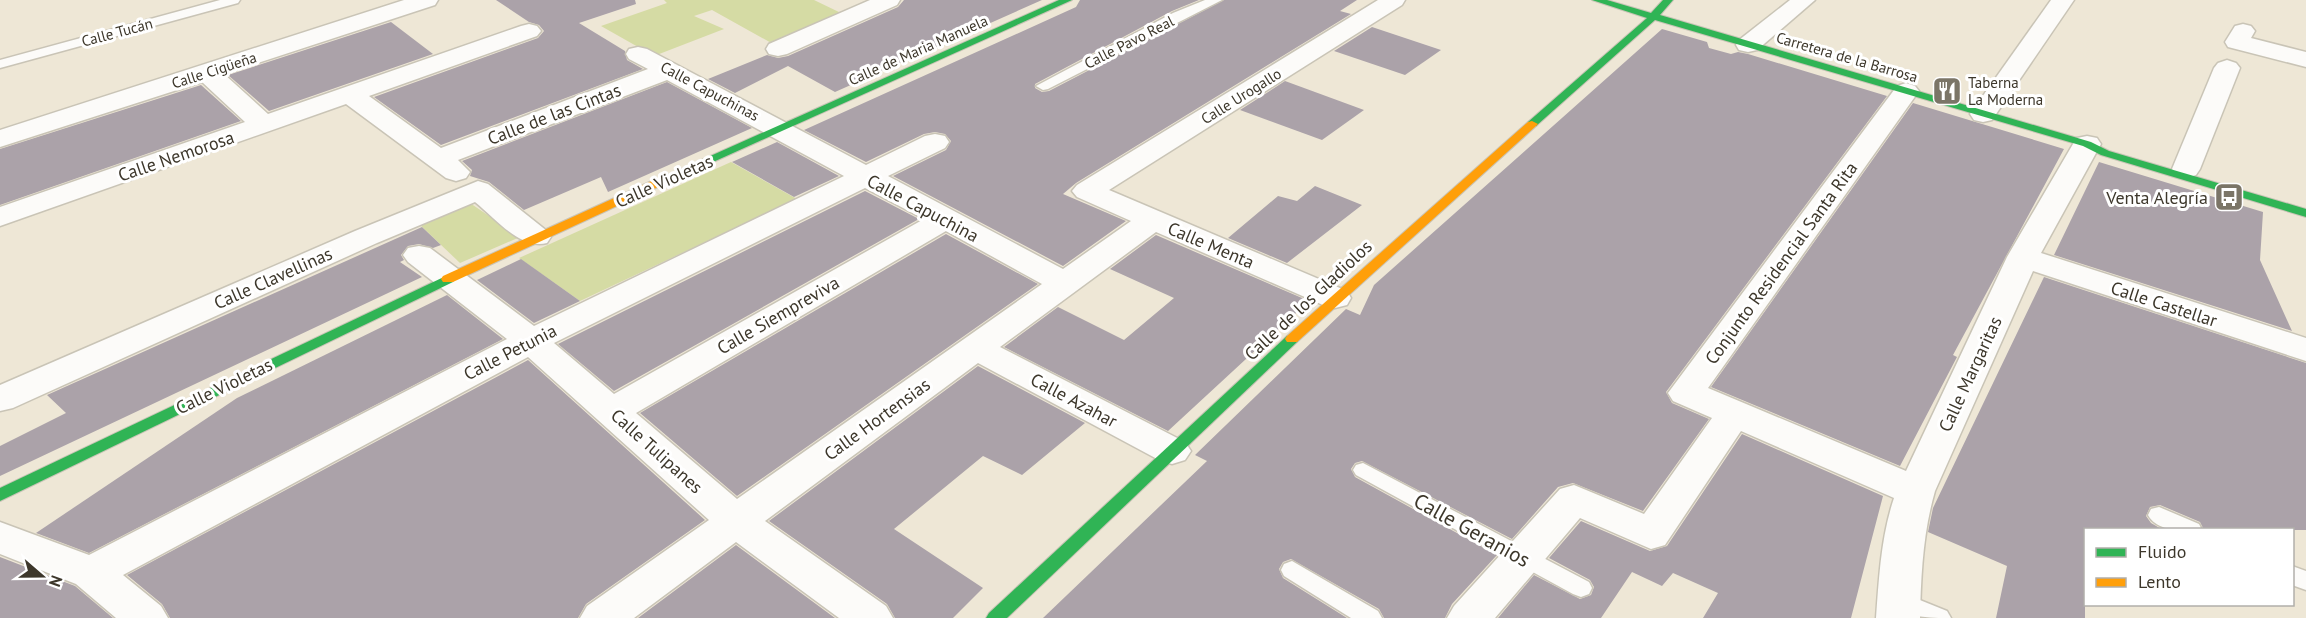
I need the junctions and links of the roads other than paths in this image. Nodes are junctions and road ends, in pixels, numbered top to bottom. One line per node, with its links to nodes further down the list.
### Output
1 (234, 0): 20 (lane, Calle Tucán)
2 (427, 0): 23 (street, Calle Cigüeña)
3 (839, 0): 12 (street)
4 (889, 0): 12 (street)
5 (1067, 0): 29 (street, Calle de Maria Manuela)
6 (1216, 0): 24 (lane, Calle Pavo Real)
7 (1394, 0): 37 (street, Calle Urogallo)
8 (1597, 0): 13 (street, Carretera de la Barrosa)
9 (1668, 0): 13 (street, Calle de los Gladiolos)
10 (1804, 0): 16 (street)
11 (2063, 0): 27 (street)
12 (862, 12): 17 (street)
13 (1653, 17): 16 (street, Carretera de la Barrosa); 48 (street, Calle de los Gladiolos)
14 (529, 31): 26 (street, Calle Nemorosa)
15 (2243, 31): 19 (street)
16 (1748, 45): 25 (street, Carretera de la Barrosa)
17 (778, 49)
18 (638, 54): 22 (street, Calle Capuchinas)
19 (2306, 60)
20 (0, 64)
21 (2227, 68): 34 (street)
22 (669, 70): 29 (street, Calle Capuchinas); 33 (street, Calle de las Cintas)
23 (207, 73): 28 (street); 30 (street, Calle Cigüeña)
24 (1042, 86)
25 (1906, 91): 27 (street, Carretera de la Barrosa); 54 (street, Conjunto Residencial Santa Rita)
26 (351, 95): 28 (street, Calle Nemorosa); 33 (street)
27 (1983, 114): 32 (street, Carretera de la Barrosa)
28 (264, 125): 40 (street, Calle Nemorosa)
29 (782, 129): 35 (street, Calle Capuchina); 43 (street, Calle Violetas)
30 (0, 139)
31 (935, 142): 35 (street, Calle Petunia)
32 (2087, 144): 34 (street, Carretera de la Barrosa); 39 (street, Carretera de la Barrosa); 45 (street, Calle Margaritas)
33 (439, 158): 36 (street)
34 (2186, 169): 38 (street, Carretera de la Barrosa)
35 (866, 178): 41 (street, Calle Capuchina); 49 (street, Calle Petunia)
36 (478, 190): 43 (street); 52 (street, Calle Clavellinas)
37 (1087, 191): 42 (street, Calle Menta)
38 (2306, 204)
39 (2306, 213)
40 (0, 217)
41 (944, 220): 47 (street, Calle Capuchina); 53 (street, Calle Siempreviva)
42 (1152, 220): 47 (street, Calle Hortensias); 48 (street, Calle Menta)
43 (537, 237): 46 (street, Calle Violetas)
44 (419, 255): 46 (street)
45 (2023, 257): 51 (street, Calle Castellar); 57 (street, Calle Margaritas)
46 (448, 278): 49 (street, Calle Tulipanes); 58 (street, Calle Violetas)
47 (1065, 283): 50 (street, Calle Hortensias)
48 (1335, 298): 55 (street, Calle de los Gladiolos)
49 (531, 341): 53 (street, Calle Tulipanes); 65 (street, Calle Petunia)
50 (976, 348): 55 (street, Calle Azahar); 60 (street, Calle Hortensias)
51 (2306, 350)
52 (0, 399)
53 (612, 411): 60 (street, Calle Tulipanes)
54 (1734, 414): 57 (street); 63 (street)
55 (1172, 451): 71 (street, Calle de los Gladiolos)
56 (1363, 470): 63 (lane, Calle Geranios)
57 (1916, 491): 67 (street, Calle Margaritas)
58 (0, 495)
59 (2159, 515): 61 (lane)
60 (735, 521): 69 (street, Calle Hortensias); 70 (street, Calle Tulipanes)
61 (2187, 528)
62 (0, 537): 65 (street)
63 (1523, 558): 66 (lane, Calle Geranios); 73 (street)
64 (1292, 570): 72 (lane)
65 (91, 573): 68 (street)
66 (1581, 588)
67 (1899, 609): 74 (lane)
68 (143, 617)
69 (602, 618)
70 (872, 618)
71 (995, 618)
72 (1370, 618)
73 (1469, 618)
74 (1939, 618)

